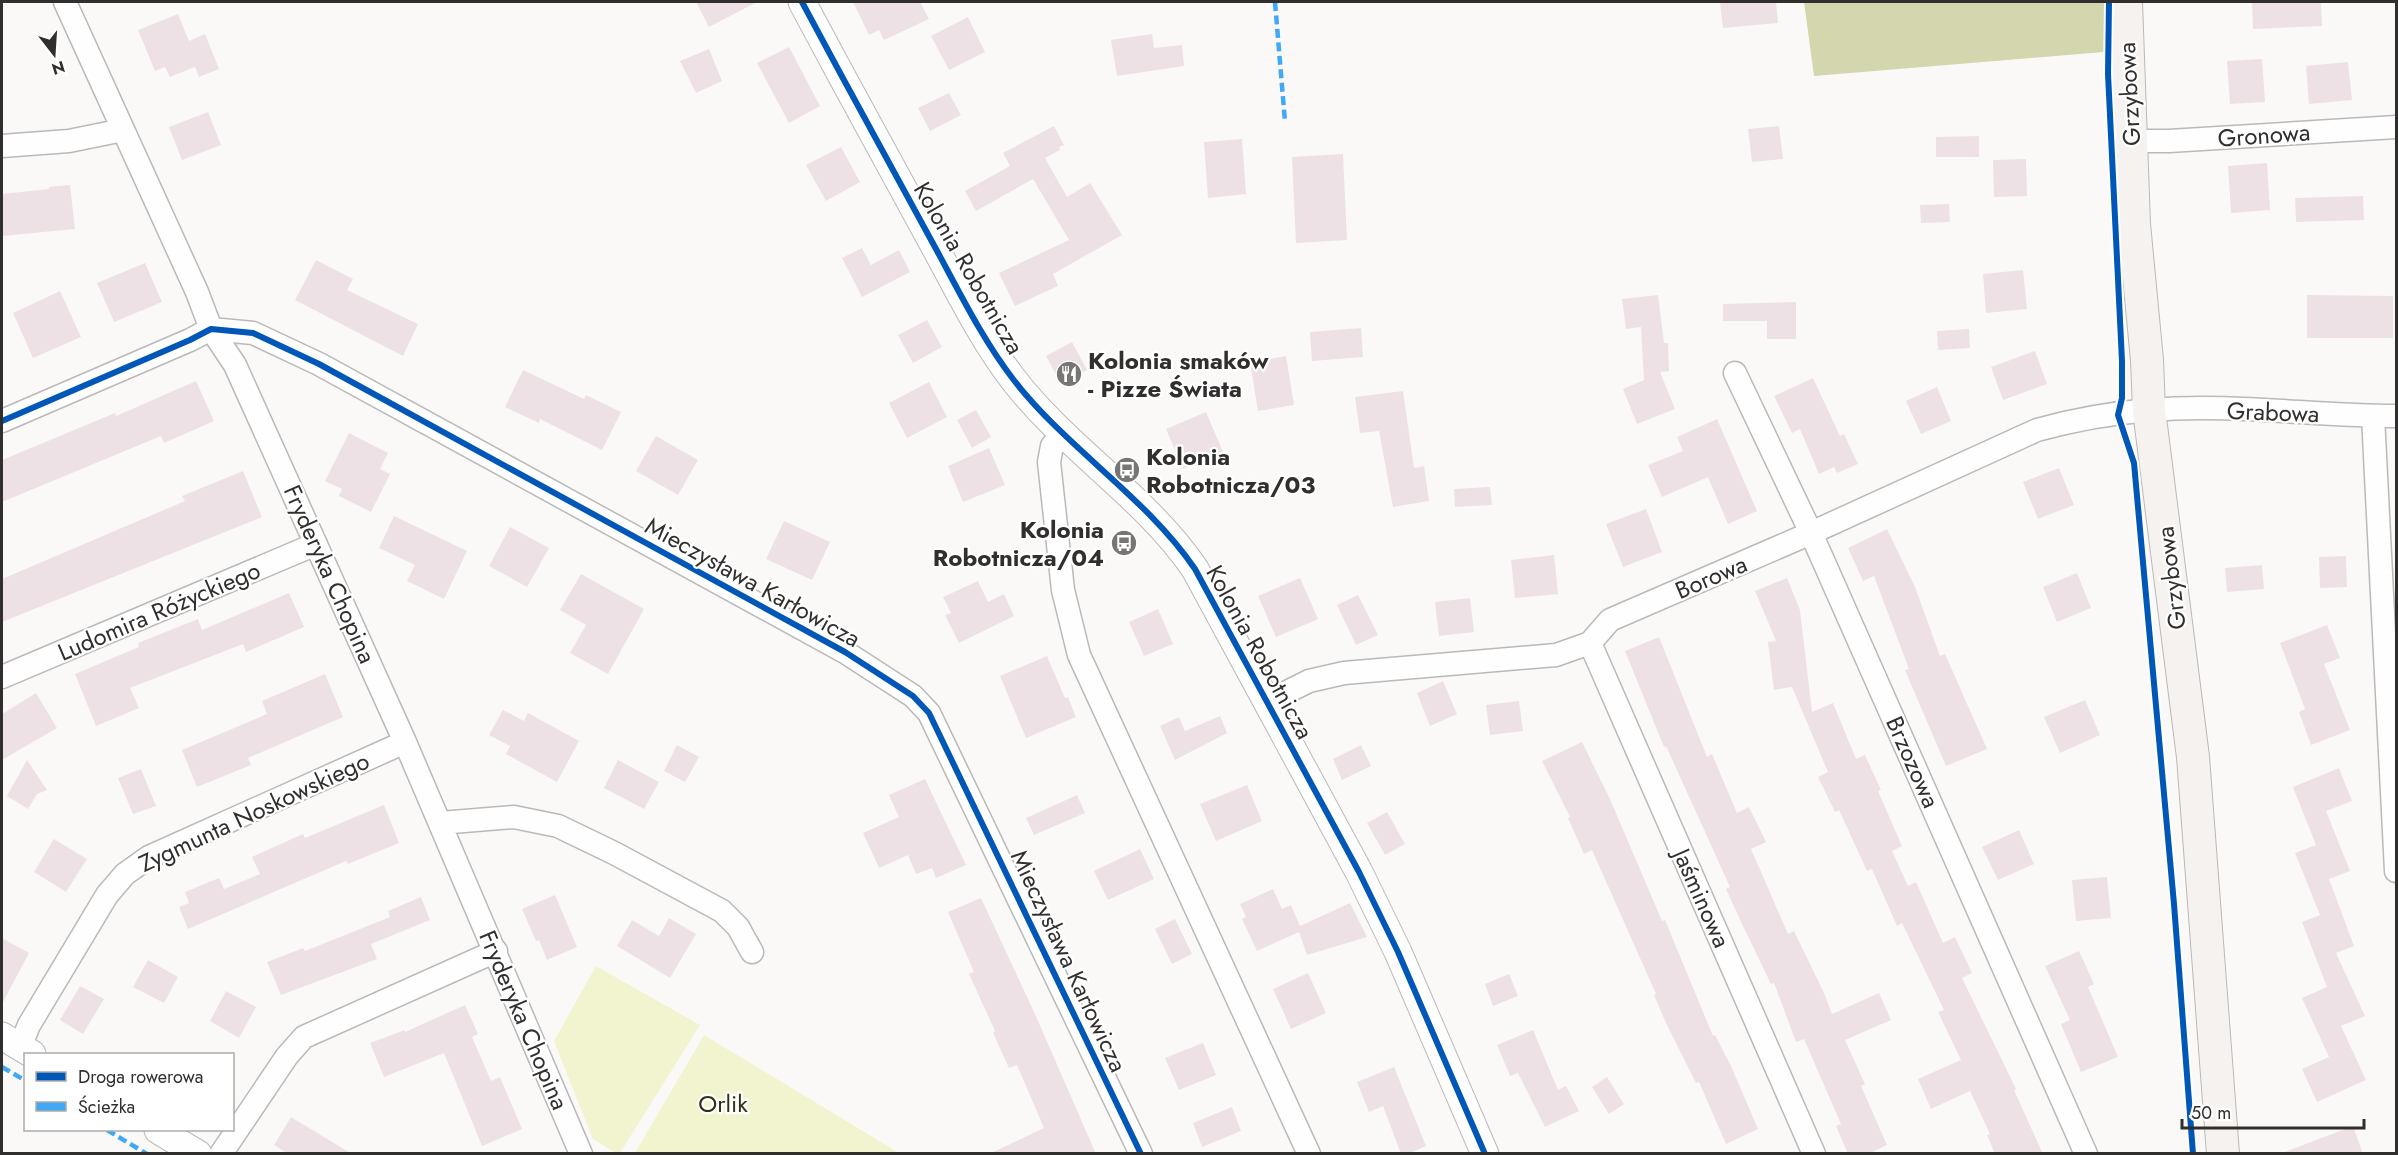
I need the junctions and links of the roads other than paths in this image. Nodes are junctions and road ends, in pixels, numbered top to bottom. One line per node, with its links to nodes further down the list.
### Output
1 (65, 2): 5 (street, Fryderyka Chopina)
2 (802, 2): 14 (street, Kolonia Robotnicza)
3 (2126, 2): 6 (main road, Grzybowa)
4 (2397, 127): 6 (street, Gronowa)
5 (123, 130): 7 (street); 8 (street, Fryderyka Chopina)
6 (2132, 141): 10 (main road, Grzybowa)
7 (2, 146)
8 (211, 329): 13 (street); 16 (street, Fryderyka Chopina); 31 (street, Mieczysława Karłowicza)
9 (1735, 373): 15 (street, Brzozowa)
10 (2149, 410): 11 (street, Grabowa); 15 (street, Borowa); 36 (main road, Grzybowa)
11 (2373, 416): 12 (street, Grabowa); 20 (street)
12 (2397, 416)
13 (2, 421)
14 (1062, 434): 19 (street, Kolonia Robotnicza); 32 (street)
15 (1811, 534): 17 (street, Borowa); 35 (street, Brzozowa)
16 (316, 544): 18 (street, Ludomira Różyckiego); 21 (street, Fryderyka Chopina)
17 (1590, 643): 19 (street); 34 (street, Jaśminowa)
18 (2, 677)
19 (1267, 702): 33 (street, Kolonia Robotnicza)
20 (2392, 709): 23 (street)
21 (405, 742): 22 (street, Fryderyka Chopina); 26 (street, Zygmunta Noskowskiego)
22 (440, 823): 24 (street, Fryderyka Chopina); 25 (street)
23 (2397, 871)
24 (496, 951): 29 (street); 30 (street, Fryderyka Chopina)
25 (752, 952)
26 (18, 1046)
27 (160, 1131): 28 (street)
28 (198, 1154)
29 (221, 1154)
30 (581, 1154)
31 (1140, 1154)
32 (1309, 1154)
33 (1485, 1154)
34 (1814, 1154)
35 (2086, 1154)
36 (2223, 1154)

